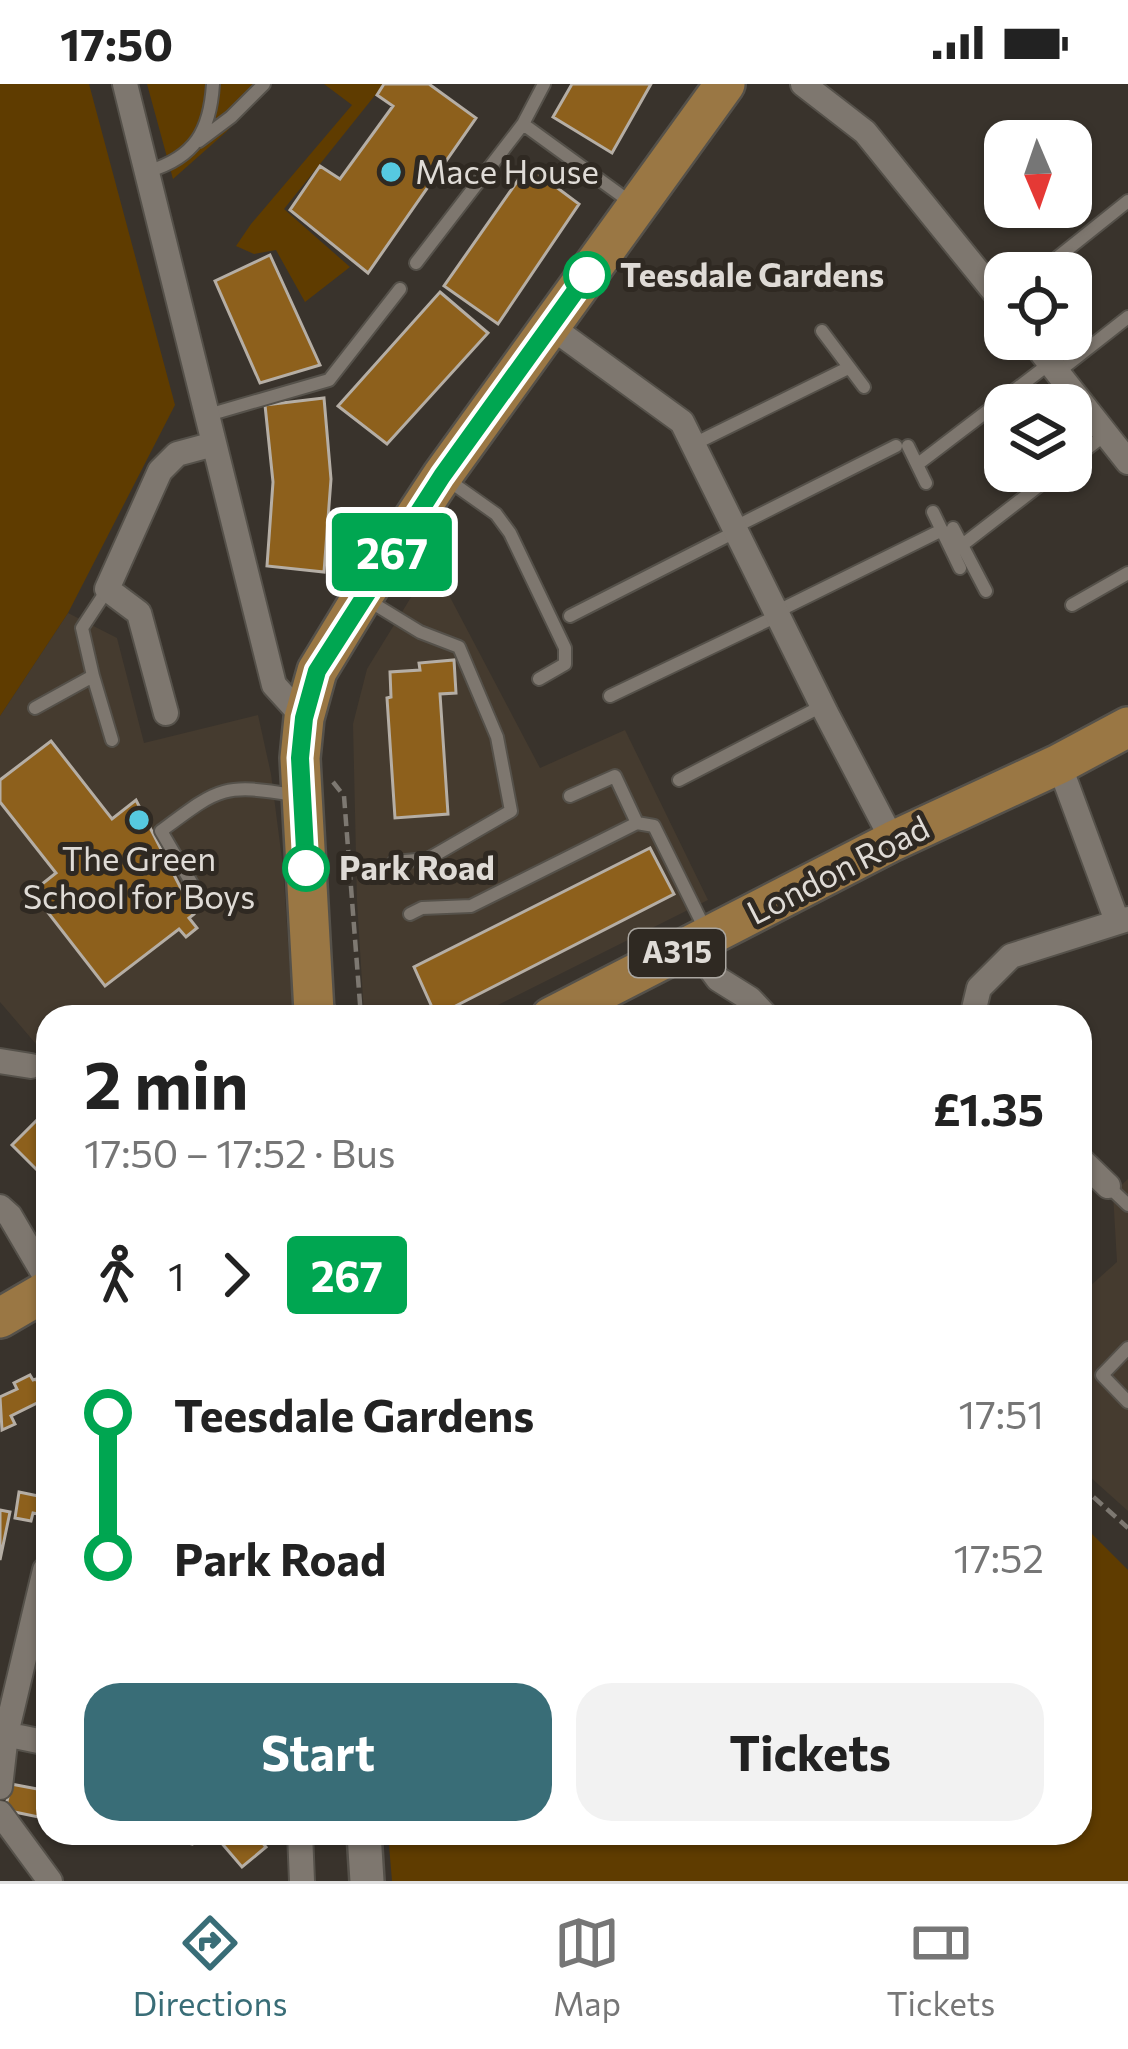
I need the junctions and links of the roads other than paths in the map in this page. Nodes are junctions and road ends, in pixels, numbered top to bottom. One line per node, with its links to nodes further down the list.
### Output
1 (125, 84): 9 (street)
2 (213, 84): 8 (lane)
3 (264, 84): 8 (lane)
4 (544, 84): 7 (lane)
5 (725, 84): 11 (main road)
6 (802, 84): 14 (street)
7 (523, 124): 11 (lane); 13 (lane)
8 (198, 142): 9 (lane)
9 (149, 171): 23 (street)
10 (1128, 201): 12 (lane)
11 (637, 207): 17 (main road)
12 (1064, 252)
13 (416, 263)
14 (984, 277)
15 (400, 290): 23 (lane)
16 (1128, 317): 21 (lane)
17 (550, 326): 25 (street); 28 (main road)
18 (822, 331): 20 (lane)
19 (1048, 360): 21 (street)
20 (848, 368): 22 (lane); 25 (lane)
21 (1054, 368): 26 (street); 27 (lane)
22 (864, 387)
23 (208, 415): 24 (street)
24 (214, 444): 37 (street); 49 (street)
25 (694, 444): 32 (street)
26 (1120, 446)
27 (918, 464): 29 (lane); 32 (lane)
28 (442, 476): 39 (main road); 44 (lane)
29 (926, 484)
30 (1031, 492): 34 (lane)
31 (933, 512): 33 (lane)
32 (736, 529): 41 (street); 42 (lane)
33 (947, 529): 34 (lane); 35 (lane); 41 (lane)
34 (961, 546): 38 (lane)
35 (960, 568)
36 (1128, 573): 40 (lane)
37 (107, 589): 43 (lane); 48 (street)
38 (986, 592)
39 (362, 597): 49 (main road); 58 (lane)
40 (1072, 604)
41 (777, 614): 45 (lane); 46 (street)
42 (570, 616)
43 (93, 676): 47 (lane); 51 (lane)
44 (539, 679)
45 (610, 696)
46 (823, 706): 54 (lane); 57 (street)
47 (35, 708)
48 (166, 713)
49 (304, 718): 53 (main road)
50 (1128, 727): 52 (main road, London Road / A315)
51 (112, 740)
52 (1059, 764): 57 (main road, London Road / A315); 61 (street)
53 (301, 777): 59 (lane); 63 (main road)
54 (680, 780)
55 (570, 796): 56 (lane)
56 (637, 824): 60 (lane); 62 (lane)
57 (893, 841): 62 (main road, London Road / A315)
58 (394, 862)
59 (202, 901)
60 (410, 914)
61 (1122, 920): 66 (street)
62 (701, 941): 64 (main road, London Road / A315); 65 (street)
63 (313, 1005)
64 (589, 1005)
65 (756, 1005)
66 (975, 1005)
67 (0, 1061): 68 (street)
68 (31, 1066)
69 (1092, 1171): 70 (street)
70 (1108, 1186): 71 (lane)
71 (1128, 1205)
72 (0, 1208): 73 (street)
73 (36, 1264)
74 (36, 1294): 75 (main road)
75 (0, 1318)
76 (1128, 1348): 77 (lane)
77 (1128, 1402)
78 (36, 1605): 79 (street)
79 (3, 1733): 80 (street); 81 (street)
80 (36, 1740)
81 (0, 1786)
82 (0, 1813): 85 (street)
83 (300, 1845): 86 (street)
84 (365, 1845): 87 (main road)
85 (50, 1881)
86 (302, 1881)
87 (367, 1881)

